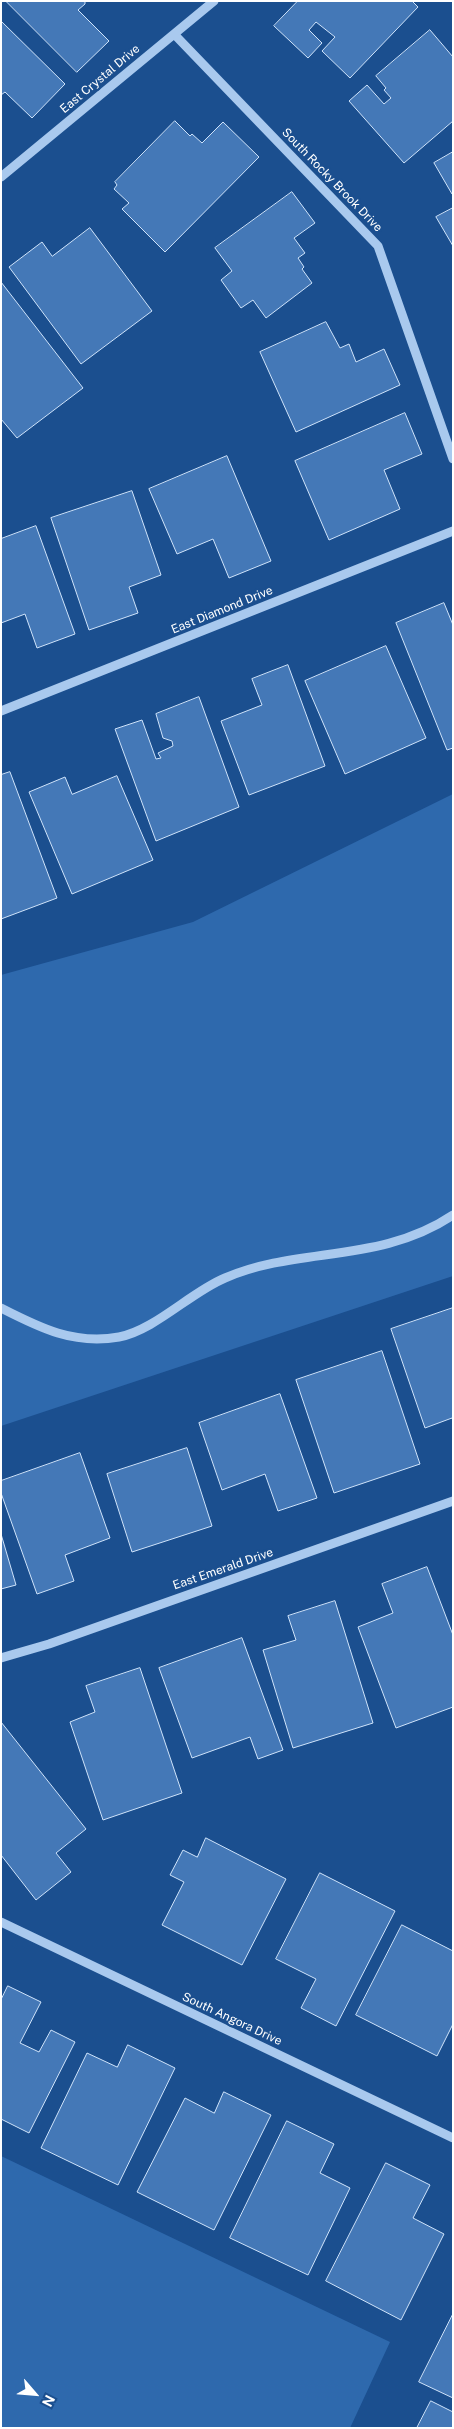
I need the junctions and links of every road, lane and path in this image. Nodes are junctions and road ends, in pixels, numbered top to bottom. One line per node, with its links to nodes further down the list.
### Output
1 (214, 1): 2 (street, East Crystal Drive)
2 (174, 34): 3 (street, East Crystal Drive); 4 (street, South Rocky Brook Drive)
3 (1, 177)
4 (453, 458)
5 (453, 531): 6 (street, East Diamond Drive)
6 (1, 711)
7 (453, 1215): 8 (street)
8 (1, 1308)
9 (453, 1502): 10 (street, East Emerald Drive)
10 (1, 1658)
11 (1, 1922): 12 (street, South Angora Drive)
12 (453, 2138)

